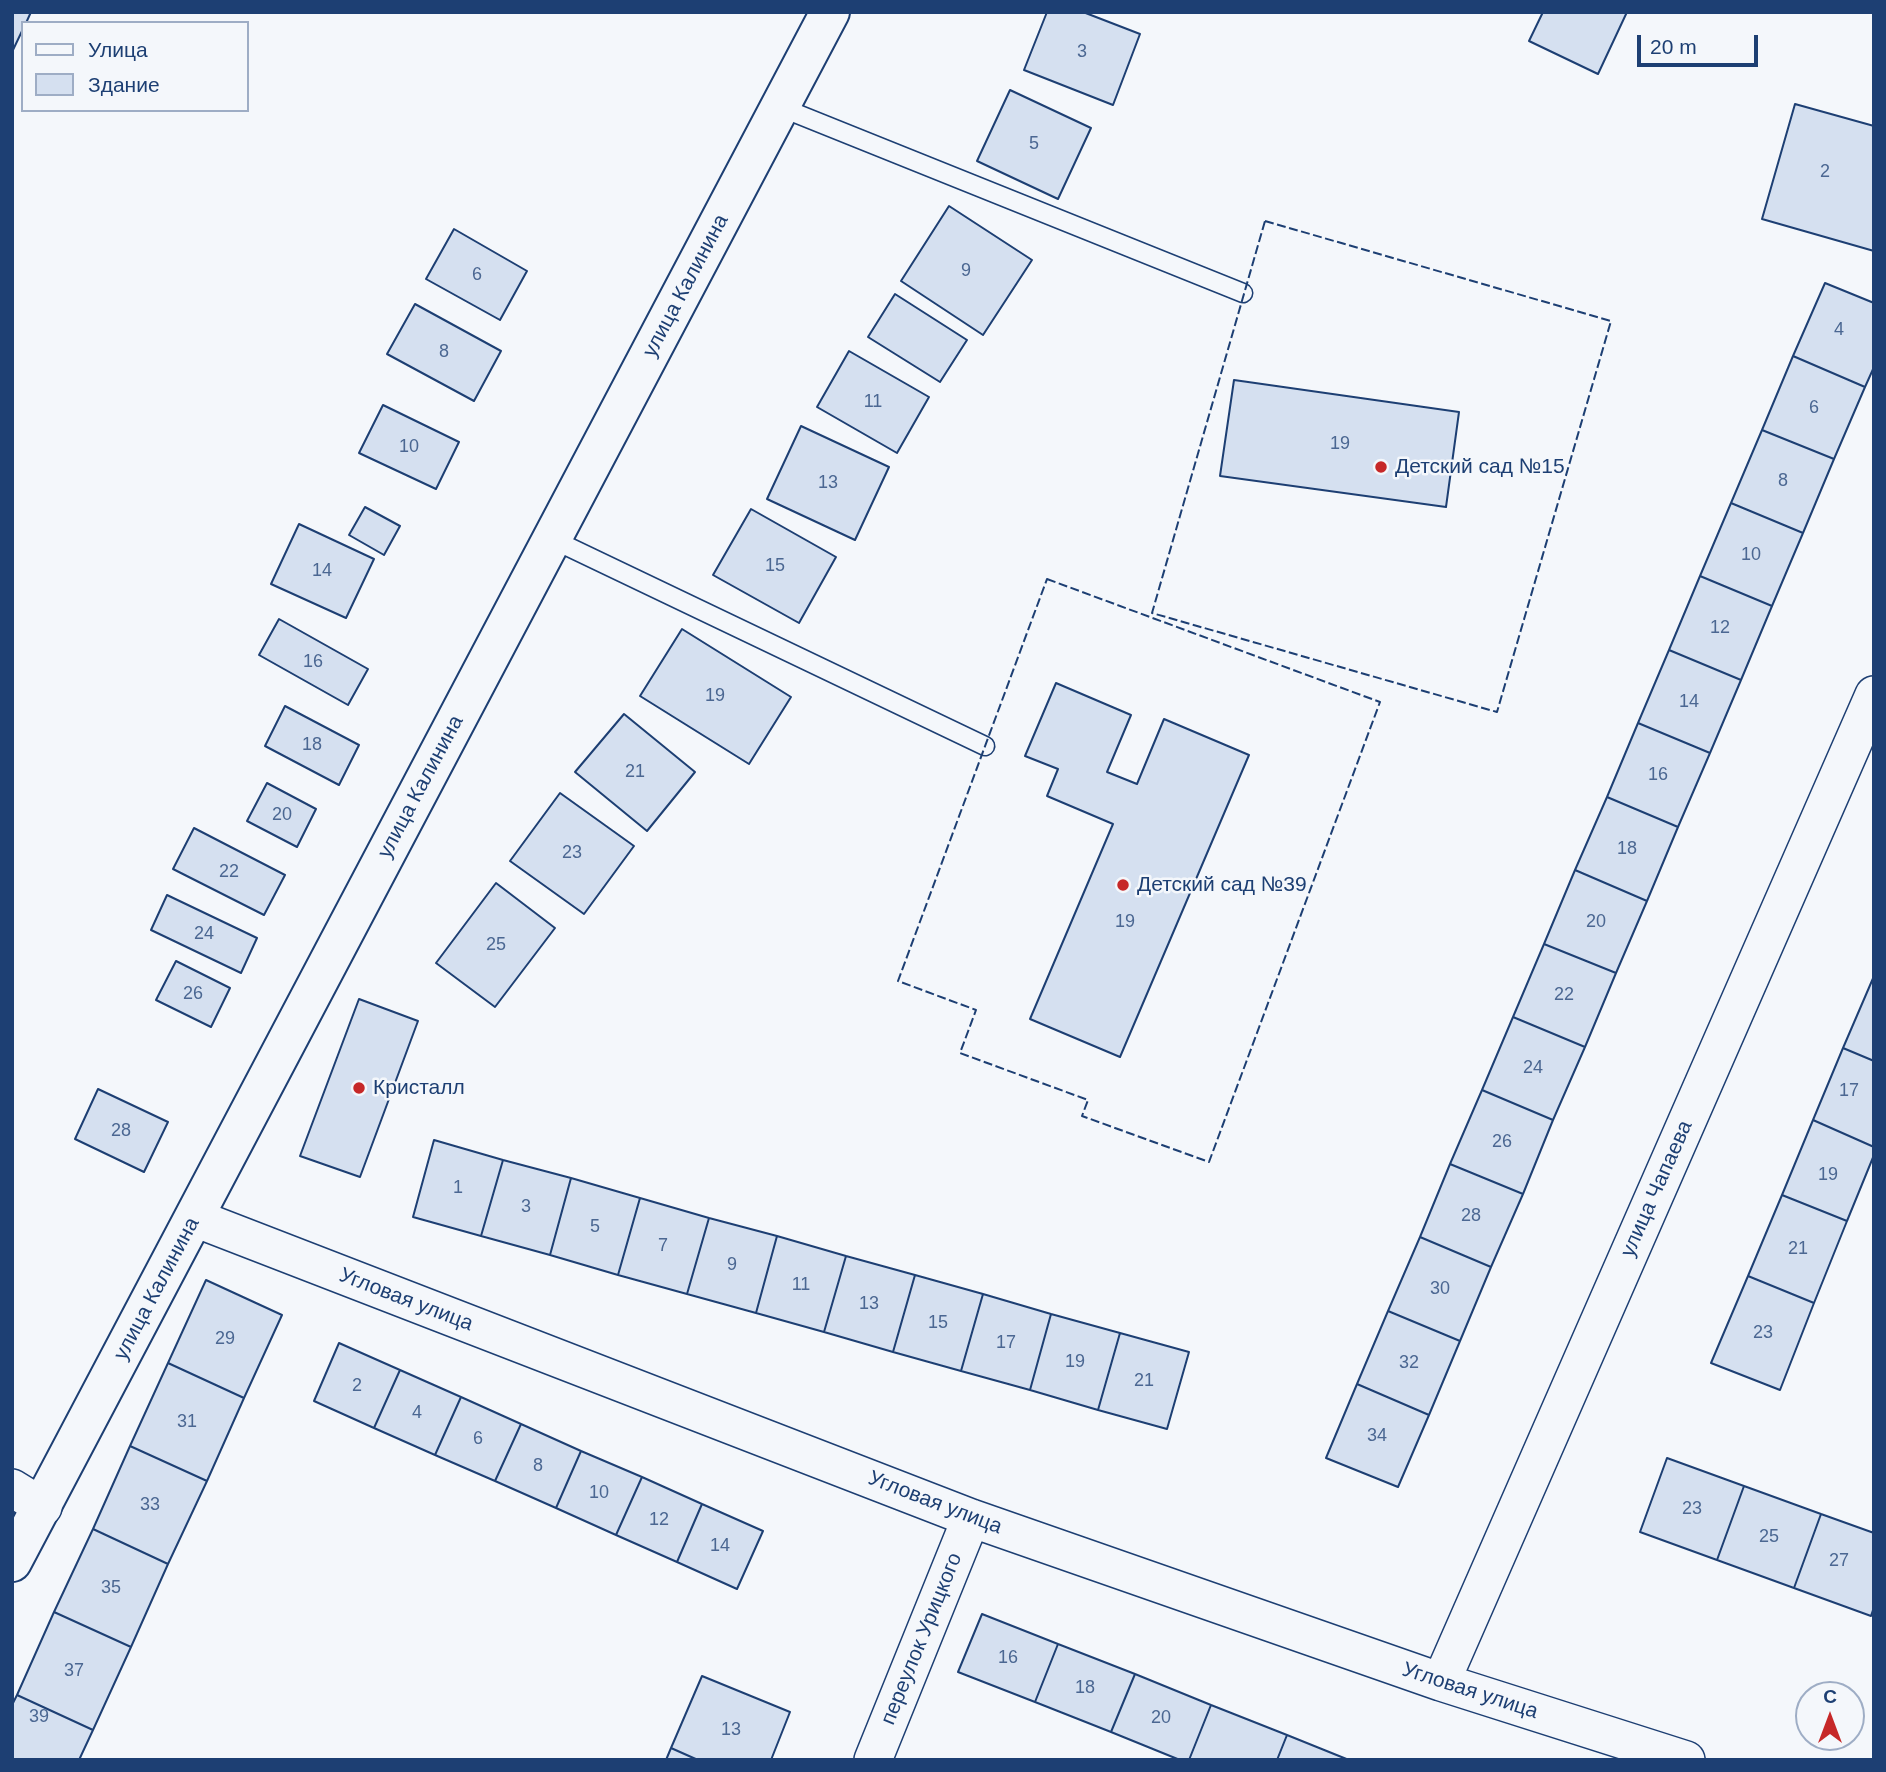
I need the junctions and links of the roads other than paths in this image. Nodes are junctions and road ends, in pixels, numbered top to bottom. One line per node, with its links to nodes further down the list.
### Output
1 (830, 12): 2 (street, улица Калинина)
2 (780, 107): 3 (lane); 4 (street, улица Калинина)
3 (1244, 293)
4 (552, 539): 6 (lane); 7 (street, улица Калинина)
5 (1874, 695): 11 (street, улица Чапаева)
6 (985, 746)
7 (195, 1218): 8 (street, улица Калинина); 9 (street, Угловая улица)
8 (27, 1497): 10 (street, улица Калинина)
9 (971, 1518): 11 (street, Угловая улица); 12 (street, переулок Урицкого)
10 (12, 1563)
11 (1441, 1682): 13 (street, Угловая улица)
12 (873, 1760)
13 (1686, 1760)

